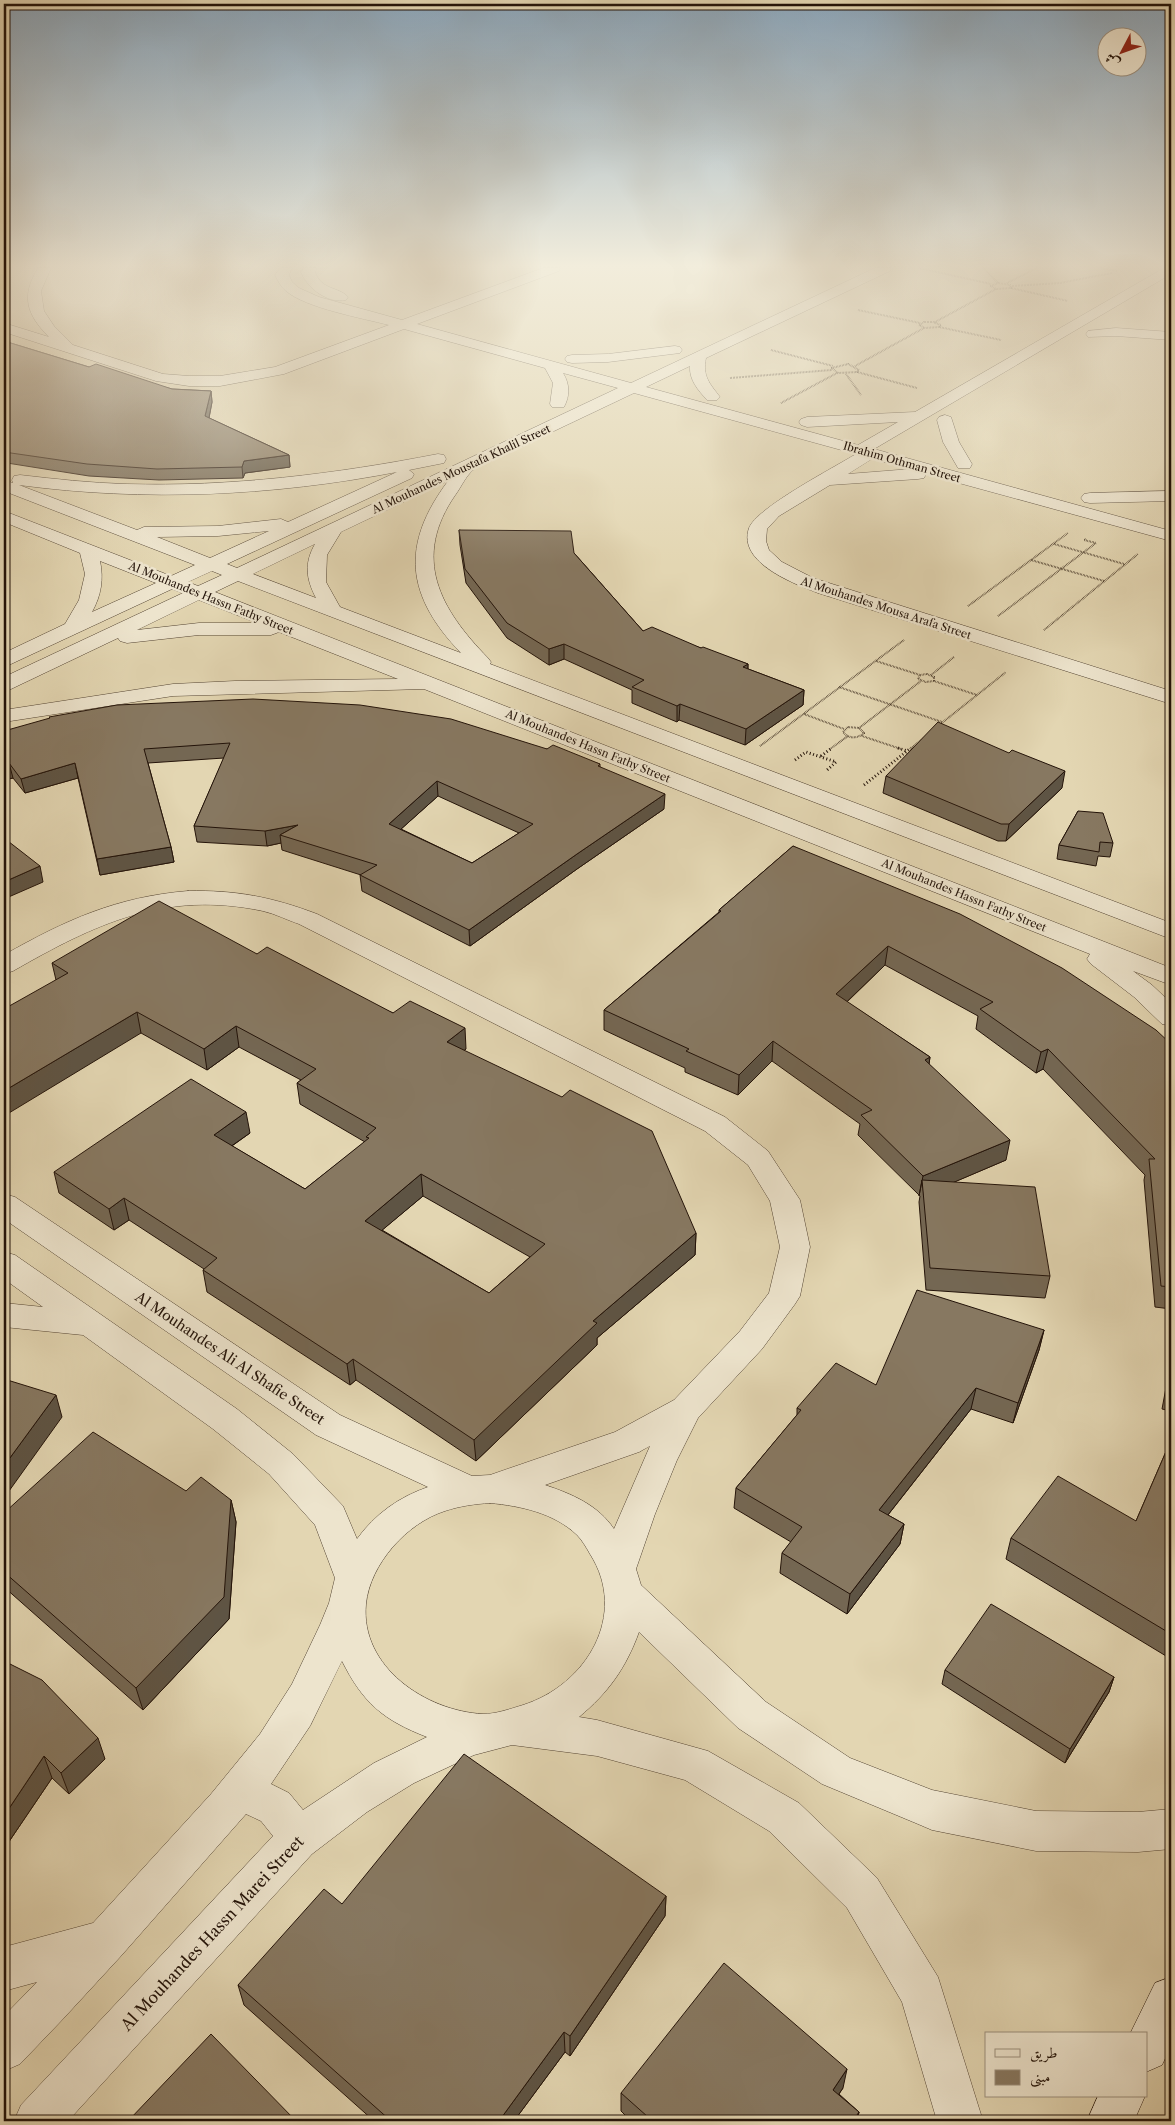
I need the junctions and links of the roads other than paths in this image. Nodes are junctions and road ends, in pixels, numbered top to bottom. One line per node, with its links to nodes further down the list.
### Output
1 (127, 367): 2 (street)
2 (289, 367)
3 (552, 367): 14 (street)
4 (558, 367): 12 (street)
5 (594, 367): 10 (street, Ibrahim Othman Street)
6 (648, 367): 10 (street, Al Mouhandes Moustafa Khalil Street)
7 (668, 367): 11 (street, Al Mouhandes Moustafa Khalil Street)
8 (696, 367): 13 (street)
9 (1002, 367): 19 (street, Al Mouhandes Mousa Arafa Street)
10 (628, 380): 11 (street, Al Mouhandes Moustafa Khalil Street); 12 (street, Al Mouhandes Moustafa Khalil Street); 15 (street, Ibrahim Othman Street); 16 (street, Al Mouhandes Moustafa Khalil Street)
11 (649, 380): 13 (street, Ibrahim Othman Street)
12 (608, 381): 14 (street, Al Mouhandes Moustafa Khalil Street)
13 (712, 397): 21 (street, Ibrahim Othman Street)
14 (558, 404): 18 (street, Al Mouhandes Moustafa Khalil Street)
15 (697, 405): 16 (street); 21 (street, Ibrahim Othman Street)
16 (583, 411): 27 (street, Al Mouhandes Moustafa Khalil Street)
17 (961, 411): 20 (street)
18 (541, 412)
19 (919, 416): 21 (street); 23 (street, Al Mouhandes Mousa Arafa Street)
20 (945, 420): 22 (street); 26 (street)
21 (801, 427): 23 (street, Ibrahim Othman Street); 28 (street)
22 (930, 429)
23 (873, 450): 26 (street, Ibrahim Othman Street); 28 (street, Al Mouhandes Mousa Arafa Street); 29 (street, Ibrahim Othman Street)
24 (456, 451): 25 (street, Al Mouhandes Moustafa Khalil Street)
25 (438, 459): 30 (street); 35 (street, Al Mouhandes Moustafa Khalil Street)
26 (964, 464): 33 (street, Ibrahim Othman Street)
27 (467, 466): 36 (street, Al Mouhandes Moustafa Khalil Street); 49 (street)
28 (826, 466): 29 (street); 52 (street, Al Mouhandes Mousa Arafa Street)
29 (947, 475): 33 (street, Ibrahim Othman Street)
30 (4, 478)
31 (4, 485): 38 (street)
32 (1171, 496): 33 (street)
33 (1091, 506): 37 (street, Ibrahim Othman Street); 37 (street, Ibrahim Othman Street)
34 (4, 516): 39 (street, Al Mouhandes Hassn Fathy Street)
35 (307, 520): 38 (street); 40 (street, Al Mouhandes Moustafa Khalil Street)
36 (334, 529): 41 (street, Al Mouhandes Moustafa Khalil Street); 44 (street)
37 (1168, 530)
38 (127, 532): 40 (street)
39 (89, 550): 42 (street, Al Mouhandes Hassn Fathy Street); 45 (street)
40 (212, 564): 41 (street); 42 (street, Al Mouhandes Moustafa Khalil Street)
41 (238, 574): 43 (street, Al Mouhandes Moustafa Khalil Street); 44 (street)
42 (172, 582): 43 (street, Al Mouhandes Hassn Fathy Street); 45 (street, Al Mouhandes Moustafa Khalil Street)
43 (199, 593): 46 (street, Al Mouhandes Hassn Fathy Street); 47 (street, Al Mouhandes Moustafa Khalil Street)
44 (332, 610): 49 (street)
45 (73, 628): 48 (street, Al Mouhandes Moustafa Khalil Street)
46 (293, 630): 47 (street); 50 (street, Al Mouhandes Hassn Fathy Street)
47 (96, 642): 51 (street, Al Mouhandes Moustafa Khalil Street)
48 (4, 660)
49 (489, 670): 54 (street)
50 (428, 683): 53 (street); 57 (street, Al Mouhandes Hassn Fathy Street)
51 (4, 685)
52 (1171, 698)
53 (4, 716)
54 (1097, 903): 55 (street); 56 (street)
55 (1171, 915)
56 (1171, 932)
57 (1069, 936): 59 (street, Al Mouhandes Hassn Fathy Street); 60 (street)
58 (4, 966): 65 (street)
59 (1171, 977)
60 (1171, 1018)
61 (4, 1204): 66 (street, Al Mouhandes Ali Al Shafie Street)
62 (4, 1263): 64 (street)
63 (4, 1315): 64 (street)
64 (92, 1325): 68 (street)
65 (686, 1409): 66 (street); 67 (street, Al Mouhandes Hassn Marei Street)
66 (479, 1490): 67 (street); 68 (street)
67 (622, 1582): 69 (street, Al Mouhandes Hassn Marei Street); 71 (street)
68 (350, 1591): 69 (street); 70 (street)
69 (499, 1729): 72 (street, Al Mouhandes Hassn Marei Street); 80 (street)
70 (238, 1793): 72 (street); 73 (street)
71 (1171, 1829)
72 (297, 1840): 79 (street, Al Mouhandes Hassn Marei Street)
73 (108, 1940): 74 (street); 77 (street)
74 (4, 1969)
75 (1171, 1999): 76 (street)
76 (1148, 2045)
77 (4, 2048)
78 (1121, 2098): 81 (street)
79 (37, 2121)
80 (960, 2121)
81 (1110, 2121)

